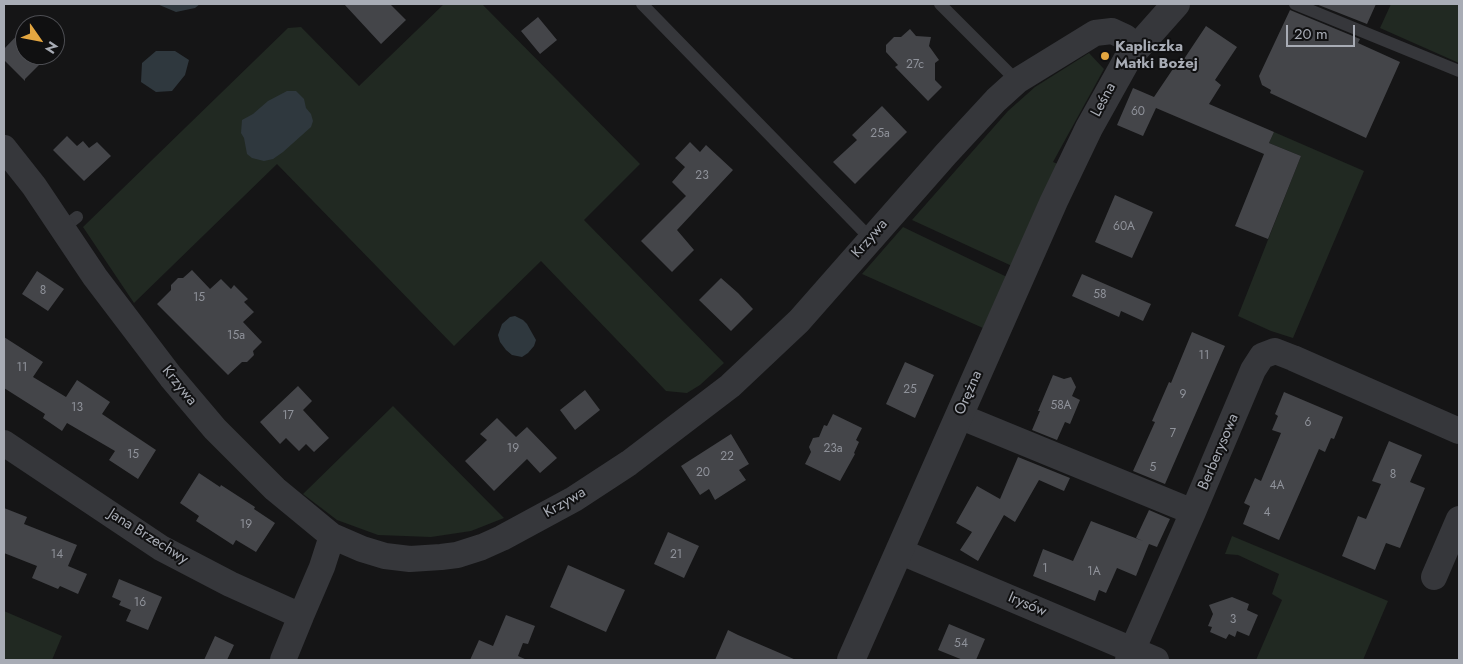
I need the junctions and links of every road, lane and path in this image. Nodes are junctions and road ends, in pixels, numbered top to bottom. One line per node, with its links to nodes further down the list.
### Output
1 (642, 4): 10 (lane)
2 (940, 4): 7 (lane)
3 (1176, 4): 5 (street, Leśna)
4 (1294, 4): 6 (lane)
5 (1138, 47): 7 (street, Krzywa); 8 (street, Leśna)
6 (1459, 71)
7 (1017, 81): 10 (street, Krzywa)
8 (1089, 128): 11 (street, Orężna)
9 (4, 148): 16 (street, Krzywa)
10 (870, 239): 16 (street, Krzywa)
11 (959, 416): 14 (street); 17 (street, Orężna)
12 (1459, 431): 14 (street, Berberysowa)
13 (4, 443): 19 (street, Jana Brzechwy)
14 (1194, 512): 20 (street, Berberysowa)
15 (1459, 519): 18 (street)
16 (332, 536): 19 (street)
17 (899, 551): 20 (street, Irysów); 22 (street, Orężna)
18 (1434, 576)
19 (301, 616): 21 (street)
20 (1130, 655): 23 (street, Irysów)
21 (283, 660)
22 (851, 660)
23 (1156, 660)

